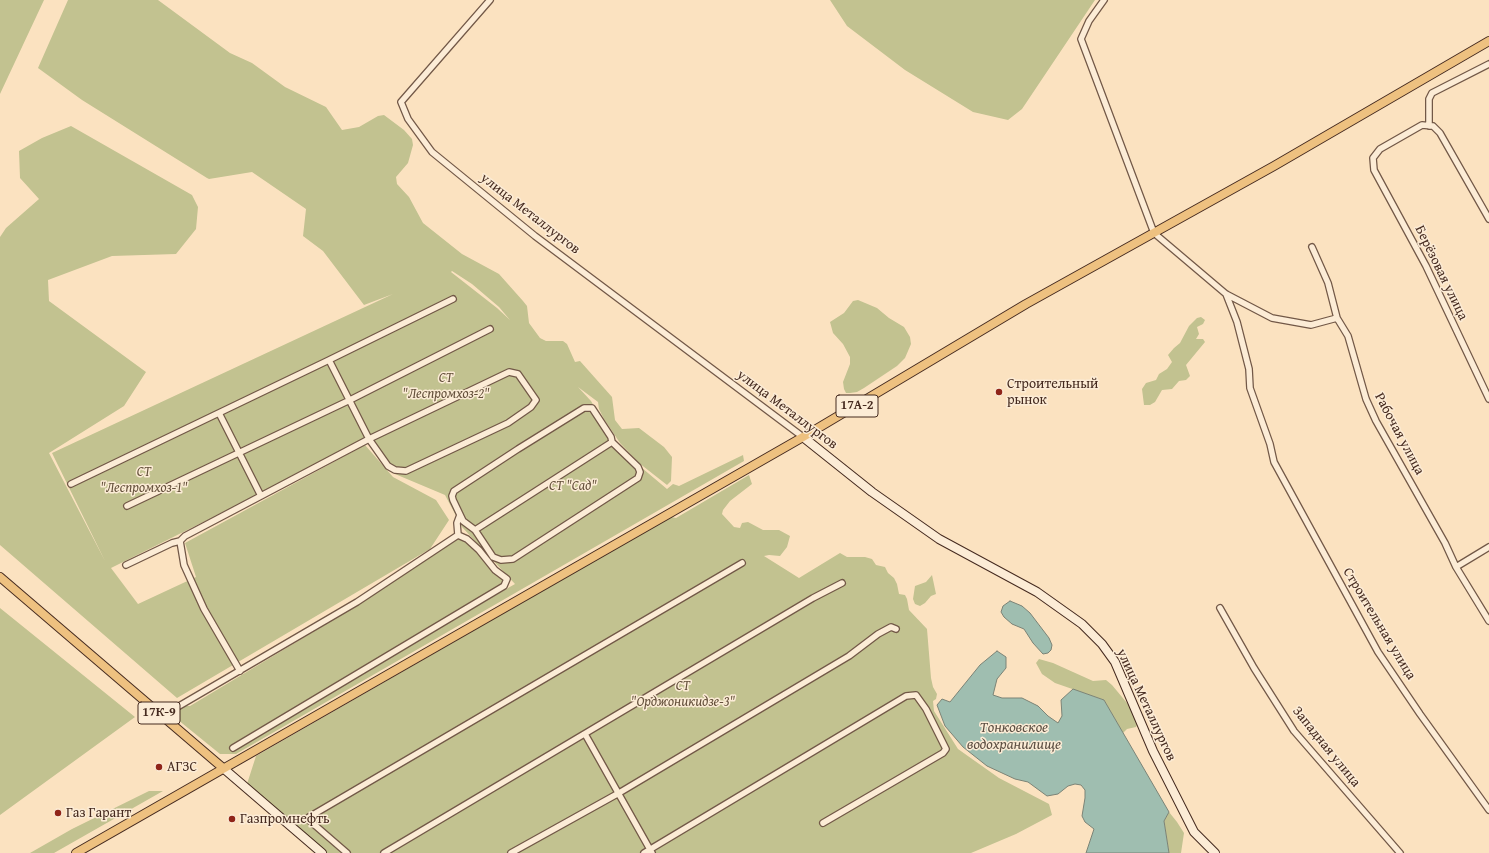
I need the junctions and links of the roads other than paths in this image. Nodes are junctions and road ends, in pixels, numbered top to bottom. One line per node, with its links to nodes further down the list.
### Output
1 (490, 0): 18 (street, улица Металлургов)
2 (1104, 0): 7 (street)
3 (1489, 41): 7 (main road, 17А-2)
4 (1489, 64): 5 (street)
5 (1429, 126): 6 (street); 14 (street, Берёзовая улица)
6 (1489, 219)
7 (1154, 233): 9 (street); 18 (main road, 17А-2)
8 (1312, 247): 11 (street, Рабочая улица)
9 (1226, 294): 11 (street); 43 (street, Строительная улица)
10 (453, 299): 13 (street)
11 (1337, 318): 31 (street, Рабочая улица)
12 (490, 329): 15 (street)
13 (329, 360): 15 (street); 16 (street)
14 (1489, 399)
15 (350, 400): 17 (street); 20 (street)
16 (219, 413): 20 (street); 21 (street)
17 (369, 438): 17 (street); 22 (street)
18 (803, 438): 41 (main road, 17А-2); 52 (street, улица Металлургов)
19 (612, 442): 24 (street); 25 (street); 25 (street)
20 (239, 452): 22 (street); 23 (street)
21 (71, 484)
22 (261, 496): 27 (street)
23 (127, 506)
24 (460, 515): 25 (street); 26 (street)
25 (474, 530)
26 (458, 536): 37 (street); 40 (street)
27 (180, 541): 30 (street); 37 (street)
28 (1489, 547): 31 (street)
29 (742, 563): 48 (street)
30 (126, 565)
31 (1456, 566): 35 (street, Рабочая улица)
32 (0, 577): 38 (main road, 17К-9)
33 (842, 583): 39 (street)
34 (1220, 608): 53 (street, Западная улица)
35 (1489, 621)
36 (896, 629): 42 (street)
37 (240, 671): 38 (street)
38 (162, 716): 41 (main road, 17К-9)
39 (584, 734): 42 (street); 49 (street)
40 (233, 748)
41 (223, 768): 46 (main road, 17А-2); 47 (street)
42 (618, 793): 45 (street); 50 (street)
43 (1489, 810)
44 (823, 823): 45 (street)
45 (651, 851): 51 (street)
46 (76, 853)
47 (322, 853)
48 (347, 853)
49 (384, 853)
50 (511, 853)
51 (644, 853)
52 (1215, 853)
53 (1400, 853)

